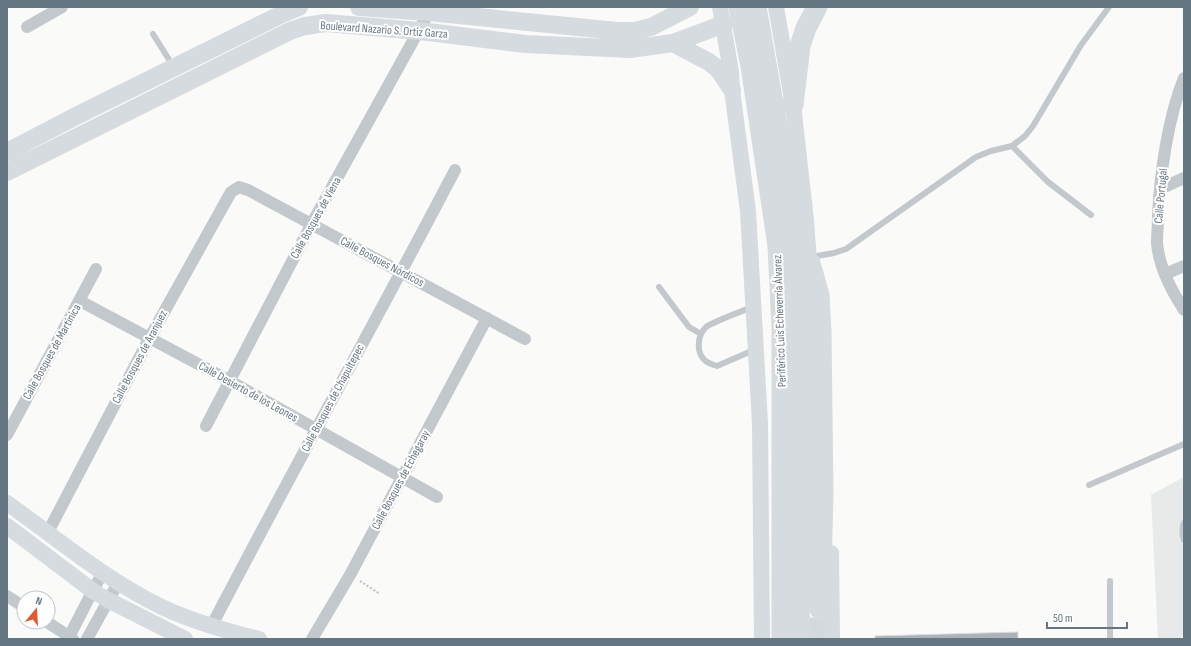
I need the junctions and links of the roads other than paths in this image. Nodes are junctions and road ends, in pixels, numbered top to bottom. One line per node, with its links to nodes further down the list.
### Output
1 (62, 7): 14 (street)
2 (299, 7): 19 (main road)
3 (359, 7): 11 (main road, Boulevard Nazario S. Ortiz Garza)
4 (690, 7): 12 (main road, Boulevard Nazario S. Ortiz Garza)
5 (739, 7): 23 (highway, Periférico Luis Echeverría Álvarez)
6 (756, 7): 23 (highway, Periférico Luis Echeverría Álvarez)
7 (763, 7): 13 (highway, Boulevard Nazario S. Ortiz Garza)
8 (776, 7): 18 (street)
9 (817, 7): 24 (highway)
10 (1108, 7): 27 (lane)
11 (429, 12): 12 (main road, Boulevard Nazario S. Ortiz Garza); 15 (street, Calle Bosques de Viena)
12 (677, 12)
13 (722, 16): 17 (main road, Boulevard Nazario S. Ortiz Garza); 21 (street)
14 (27, 27)
15 (420, 31): 17 (main road, Boulevard Nazario S. Ortiz Garza); 26 (main road, Boulevard Nazario S. Ortiz Garza); 35 (street, Calle Bosques de Viena)
16 (153, 34): 19 (lane)
17 (672, 43): 21 (main road)
18 (786, 63): 21 (street); 24 (street)
19 (174, 68): 25 (main road)
20 (1184, 78): 22 (street, Calle Portugal)
21 (737, 79): 45 (street); 60 (highway)
22 (1182, 89): 33 (street, Calle Portugal)
23 (764, 96): 41 (highway, Periférico Luis Echeverría Álvarez); 60 (highway, Periférico Luis Echeverría Álvarez)
24 (793, 105): 36 (street)
25 (80, 114): 26 (main road); 28 (main road)
26 (90, 131): 30 (main road, Boulevard Nazario S. Ortiz Garza)
27 (1012, 146): 34 (lane); 36 (lane)
28 (7, 152)
29 (455, 170): 39 (street, Calle Bosques de Chapultepec)
30 (7, 172)
31 (1184, 178): 33 (street)
32 (239, 187): 35 (street, Calle Bosques Nórdicos); 49 (street, Calle Bosques de Aranjuez)
33 (1160, 189): 40 (street, Calle Portugal)
34 (1091, 215)
35 (312, 225): 39 (street, Calle Bosques Nórdicos); 52 (street, Calle Bosques de Viena)
36 (810, 260): 44 (highway); 53 (street)
37 (1184, 266): 40 (street)
38 (96, 269): 43 (street, Calle Bosques de Martinica)
39 (401, 272): 47 (street, Calle Bosques Nórdicos); 55 (street, Calle Bosques de Chapultepec)
40 (1165, 274): 46 (street, Calle Portugal)
41 (797, 282): 53 (highway); 84 (highway, Periférico Luis Echeverría Álvarez)
42 (659, 288): 48 (lane)
43 (80, 301): 49 (street, Calle Desierto de los Leones); 56 (street, Calle Bosques de Martinica)
44 (819, 301): 74 (highway); 85 (street)
45 (754, 307): 48 (lane); 51 (street)
46 (1184, 310)
47 (487, 318): 50 (street, Calle Bosques Nórdicos); 58 (street, Calle Bosques de Echegaray)
48 (701, 334): 51 (lane)
49 (149, 339): 52 (street, Calle Desierto de los Leones); 65 (street, Calle Bosques de Aranjuez)
50 (525, 339)
51 (756, 349): 82 (street)
52 (230, 381): 54 (street, Calle Bosques de Viena); 55 (street, Calle Desierto de los Leones)
53 (810, 406): 84 (street)
54 (206, 426)
55 (316, 429): 58 (street, Calle Desierto de los Leones); 75 (street, Calle Bosques de Chapultepec)
56 (7, 435)
57 (1184, 444): 59 (lane)
58 (402, 478): 61 (street, Calle Desierto de los Leones); 81 (street, Calle Bosques de Echegaray)
59 (1089, 485)
60 (782, 496): 83 (highway, Periférico Luis Echeverría Álvarez)
61 (437, 497)
62 (7, 503): 65 (street)
63 (1184, 523): 66 (lane)
64 (7, 526): 70 (street)
65 (48, 532): 67 (street)
66 (1184, 540)
67 (103, 572): 69 (street); 70 (street)
68 (1110, 581): 86 (lane)
69 (118, 583): 72 (street); 75 (street)
70 (93, 591): 72 (street); 77 (street)
71 (7, 596): 73 (street)
72 (108, 600): 78 (street); 79 (street)
73 (16, 602)
74 (820, 610)
75 (211, 627): 80 (street)
76 (56, 628): 77 (street)
77 (70, 638)
78 (87, 639)
79 (185, 639)
80 (259, 639)
81 (312, 639)
82 (762, 639)
83 (782, 639)
84 (805, 639)
85 (832, 639)
86 (1110, 639)

